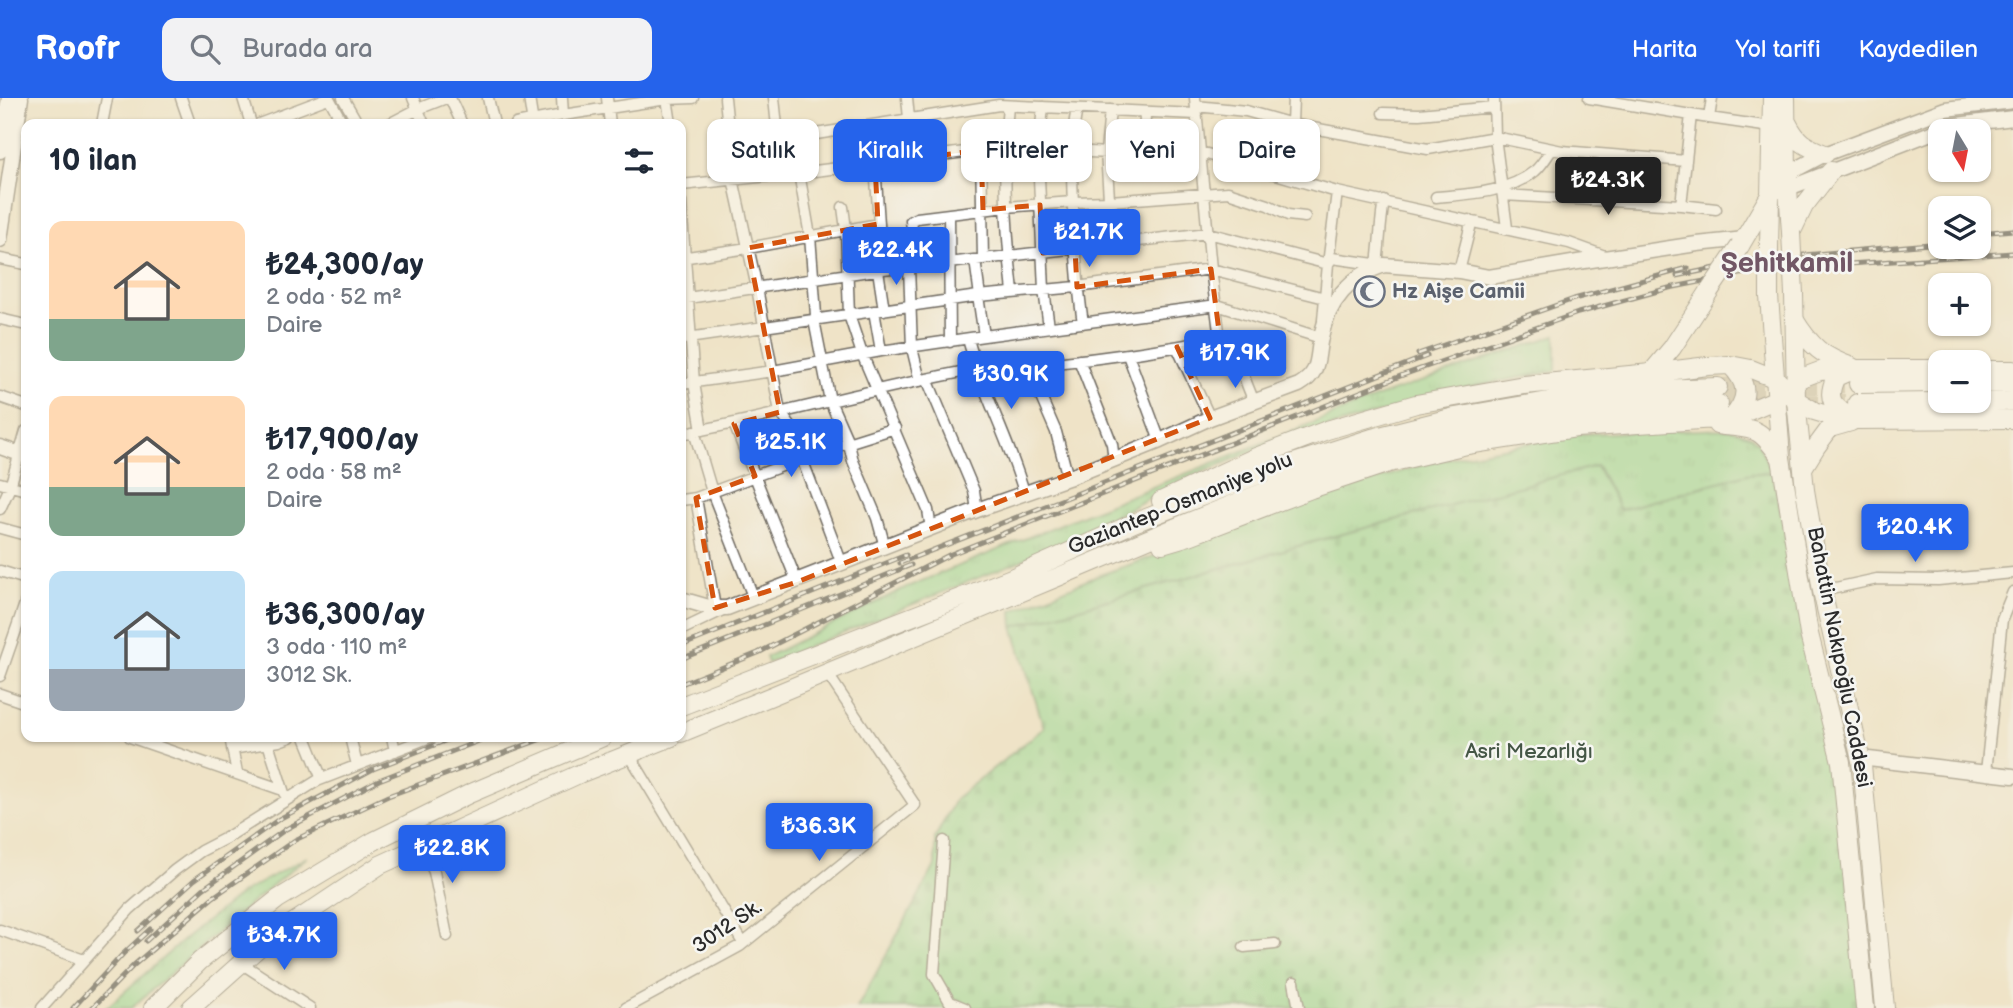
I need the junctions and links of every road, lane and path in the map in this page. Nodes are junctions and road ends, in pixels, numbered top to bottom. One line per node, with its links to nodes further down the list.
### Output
1 (9, 98): 71 (street)
2 (21, 98): 111 (street)
3 (107, 98): 43 (street)
4 (181, 98): 44 (street)
5 (243, 98): 45 (street)
6 (329, 98): 26 (street); 47 (street)
7 (343, 98): 48 (street)
8 (413, 98): 32 (street)
9 (448, 98): 32 (street); 51 (street)
10 (488, 98): 52 (street)
11 (529, 98): 53 (street)
12 (562, 98): 39 (street)
13 (693, 98): 24 (street)
14 (725, 98): 56 (street)
15 (774, 98): 57 (street)
16 (907, 98): 58 (street)
17 (1244, 98): 35 (street)
18 (1293, 98): 66 (street)
19 (1589, 98): 36 (street)
20 (1666, 98): 36 (street)
21 (1712, 98): 41 (street)
22 (1772, 98): 67 (main road)
23 (1786, 98): 67 (main road)
24 (667, 99): 28 (street); 55 (street)
25 (2013, 101): 76 (street)
26 (298, 103): 46 (street)
27 (1494, 103): 38 (street); 69 (street)
28 (608, 104): 39 (street)
29 (1008, 106): 31 (street); 59 (street); 60 (street)
30 (1196, 106): 35 (street); 37 (street); 74 (street)
31 (1043, 107): 33 (street); 61 (street)
32 (418, 109): 49 (street); 50 (street)
33 (1077, 109): 34 (street); 62 (street)
34 (1110, 110): 37 (street); 63 (street)
35 (1246, 111): 65 (street)
36 (1664, 111): 40 (street)
37 (1145, 112): 64 (street)
38 (1383, 113)
39 (563, 115): 54 (street)
40 (1691, 115): 41 (street); 75 (street)
41 (1709, 118): 67 (street)
42 (2013, 118): 76 (street)
43 (103, 119)
44 (188, 119)
45 (249, 119)
46 (268, 119)
47 (340, 119)
48 (355, 119)
49 (399, 119)
50 (422, 119)
51 (459, 119)
52 (493, 119)
53 (532, 119)
54 (545, 119)
55 (670, 119)
56 (727, 119)
57 (776, 119)
58 (908, 119)
59 (914, 119)
60 (1007, 119)
61 (1042, 119)
62 (1076, 119)
63 (1109, 119)
64 (1145, 119)
65 (1277, 119)
66 (1292, 119)
67 (1778, 123): 76 (main road); 77 (main road); 91 (main road)
68 (1320, 128): 69 (street)
69 (1495, 137): 70 (street); 88 (street)
70 (1552, 149): 75 (street); 88 (street)
71 (0, 151)
72 (1092, 152): 73 (street)
73 (1106, 152)
74 (1200, 152): 89 (street); 90 (street)
75 (1686, 161): 97 (street)
76 (1828, 163): 77 (street); 108 (main road)
77 (1788, 181): 91 (street); 108 (main road)
78 (707, 182): 87 (street)
79 (734, 182): 114 (street)
80 (801, 182): 110 (street)
81 (876, 182): 105 (street)
82 (982, 182): 101 (street)
83 (1005, 182): 99 (street)
84 (1040, 182): 96 (street)
85 (1073, 182): 95 (street)
86 (1108, 182): 93 (street)
87 (686, 184)
88 (1502, 191): 92 (street); 97 (street); 106 (street)
89 (1337, 192): 94 (street); 124 (street)
90 (1205, 193): 93 (street); 103 (street); 109 (street)
91 (1770, 195): 112 (main road); 180 (main road, bridge)
92 (1436, 197)
93 (1110, 201): 95 (street); 113 (street)
94 (1384, 201): 104 (street); 125 (street)
95 (1073, 202): 96 (street); 115 (street)
96 (1040, 205): 99 (street); 116 (street)
97 (1681, 205): 100 (street)
98 (844, 207): 107 (street)
99 (1006, 207): 101 (street); 117 (street)
100 (1716, 209)
101 (983, 210): 102 (street); 121 (street)
102 (949, 214): 123 (street); 126 (street)
103 (1305, 217)
104 (1469, 220): 106 (street); 129 (street)
105 (878, 224): 107 (street); 127 (street)
106 (1507, 228): 119 (street)
107 (846, 229): 110 (street); 130 (street)
108 (1791, 232): 145 (main road, bridge)
109 (1208, 233): 113 (street); 124 (street); 128 (street)
110 (810, 236): 114 (street); 131 (street)
111 (0, 240)
112 (1742, 243): 119 (street); 171 (main road, bridge)
113 (1112, 244): 115 (street)
114 (748, 248): 118 (street); 133 (street)
115 (1075, 249): 116 (street); 132 (street)
116 (1043, 253): 117 (street); 134 (street)
117 (1009, 255): 121 (street); 135 (street)
118 (686, 257)
119 (1607, 257): 129 (street)
120 (0, 259): 122 (street)
121 (979, 259): 123 (street); 136 (street)
122 (21, 263)
123 (948, 263): 126 (street); 139 (street)
124 (1328, 264): 125 (street); 138 (street)
125 (1380, 265): 129 (street); 151 (street)
126 (913, 267): 127 (street); 140 (street)
127 (880, 269): 130 (street); 142 (street)
128 (1211, 269): 132 (street); 138 (street); 141 (street)
129 (1459, 271)
130 (848, 274): 131 (street); 143 (street)
131 (813, 278): 133 (street); 146 (street)
132 (1077, 286): 134 (street); 147 (street)
133 (757, 288): 137 (street); 150 (street)
134 (1044, 290): 135 (street); 149 (street)
135 (1013, 292): 136 (street)
136 (979, 296): 139 (street); 152 (street)
137 (686, 298)
138 (1325, 298): 151 (street)
139 (948, 300): 140 (street); 155 (street)
140 (911, 305): 142 (street); 157 (street)
141 (1217, 305): 147 (street); 151 (street); 156 (street)
142 (879, 310): 143 (street); 158 (street)
143 (849, 315): 146 (street); 160 (street)
144 (0, 319): 148 (street)
145 (1794, 319): 172 (main road); 180 (main road)
146 (814, 320): 150 (street); 163 (street)
147 (1083, 323): 149 (street)
148 (21, 324)
149 (1049, 327): 152 (street)
150 (764, 328): 153 (street); 170 (street)
151 (1321, 335): 184 (street)
152 (984, 336): 154 (street)
153 (686, 338): 175 (street)
154 (968, 339): 155 (street); 166 (street)
155 (950, 342): 157 (street)
156 (1177, 347): 161 (street); 189 (street)
157 (912, 348): 158 (street); 173 (street)
158 (881, 351): 160 (street)
159 (1234, 352): 184 (street)
160 (862, 354): 163 (street); 179 (street)
161 (1128, 355): 162 (street); 196 (street)
162 (1079, 360): 164 (street); 203 (street)
163 (821, 362): 170 (street); 182 (street)
164 (1027, 365): 166 (street); 206 (street)
165 (1730, 365): 171 (main road); 180 (main road); 185 (main road)
166 (976, 369): 173 (street); 209 (street)
167 (1928, 370): 172 (main road)
168 (1991, 370): 169 (main road)
169 (2013, 370)
170 (772, 371): 175 (street); 187 (street)
171 (1651, 373): 223 (main road)
172 (1857, 376): 174 (main road); 180 (main road); 188 (main road)
173 (924, 380): 179 (street); 213 (street)
174 (1928, 382)
175 (694, 383): 178 (street); 194 (street)
176 (1991, 383): 177 (main road)
177 (2013, 383)
178 (686, 384)
179 (877, 390): 182 (street); 193 (street)
180 (1786, 390): 185 (main road); 188 (main road); 201 (main road, Bahattin Nakıpoğlu Caddesi); 204 (main road, Bahattin Nakıpoğlu Caddesi)
181 (0, 397): 186 (street)
182 (830, 401): 187 (street); 197 (street)
183 (2013, 401): 188 (main road)
184 (1254, 402): 189 (street)
185 (1723, 403): 191 (main road); 219 (main road, Gaziantep-Osmaniye yolu); 223 (main road, Gaziantep-Osmaniye yolu)
186 (21, 404)
187 (780, 412): 192 (street); 202 (street)
188 (1856, 412): 190 (main road); 204 (main road)
189 (1210, 418): 196 (street)
190 (2013, 419)
191 (1689, 422): 201 (main road); 219 (main road)
192 (734, 424): 194 (street); 205 (street)
193 (895, 428): 197 (street); 215 (street)
194 (698, 430): 195 (street); 208 (street)
195 (686, 433)
196 (1160, 441): 203 (street)
197 (849, 444): 202 (street); 217 (street)
198 (0, 447): 199 (street)
199 (21, 454)
200 (21, 456): 207 (street)
201 (1781, 458): 275 (main road, Bahattin Nakıpoğlu Caddesi)
202 (802, 459): 205 (street); 218 (street)
203 (1114, 460): 206 (street)
204 (1803, 468): 225 (main road, Bahattin Nakıpoğlu Caddesi)
205 (755, 475): 208 (street); 224 (street)
206 (1068, 478): 209 (street)
207 (5, 485): 212 (street)
208 (712, 492): 210 (street); 227 (street)
209 (1024, 492): 213 (street)
210 (696, 498): 211 (street); 229 (street)
211 (686, 499)
212 (0, 509)
213 (976, 510): 215 (street)
214 (0, 528): 216 (street)
215 (931, 529): 217 (street)
216 (21, 534)
217 (885, 547): 218 (street)
218 (842, 564): 224 (street)
219 (1074, 570): 232 (main road, Gaziantep-Osmaniye yolu)
220 (0, 571): 222 (street)
221 (2013, 573): 225 (street)
222 (21, 577)
223 (1009, 579): 236 (main road, Gaziantep-Osmaniye yolu)
224 (797, 582): 227 (street)
225 (1822, 591): 251 (main road, Bahattin Nakıpoğlu Caddesi)
226 (2013, 592): 253 (street)
227 (754, 599): 229 (street)
228 (686, 601): 229 (street)
229 (721, 608): 231 (street)
230 (21, 615): 233 (street)
231 (686, 627)
232 (827, 673): 237 (main road, Gaziantep-Osmaniye yolu); 262 (street, 3012 Sk.)
233 (0, 676)
234 (0, 694): 235 (street)
235 (21, 701)
236 (686, 704)
237 (686, 731)
238 (145, 742): 254 (street)
239 (231, 742): 248 (street)
240 (265, 742): 248 (street)
241 (279, 742): 257 (street)
242 (307, 742): 256 (street)
243 (352, 742): 252 (street)
244 (393, 742): 249 (street)
245 (417, 742): 249 (street)
246 (591, 742): 269 (main road)
247 (659, 742): 250 (main road)
248 (232, 749): 254 (street)
249 (395, 751): 252 (street)
250 (629, 754): 259 (main road); 262 (street)
251 (1860, 758): 253 (street); 276 (main road, Bahattin Nakıpoğlu Caddesi)
252 (357, 765): 256 (street)
253 (1986, 772): 255 (street)
254 (237, 773): 257 (street)
255 (2013, 776)
256 (322, 779): 257 (street)
257 (285, 794): 265 (street)
258 (944, 841): 273 (street)
259 (422, 846): 261 (street); 266 (main road)
260 (0, 930): 265 (street)
261 (447, 936)
262 (743, 943): 272 (street, 3012 Sk.)
263 (1275, 944): 264 (street)
264 (1244, 947)
265 (84, 960): 268 (street)
266 (241, 963): 270 (main road); 271 (street)
267 (1294, 982): 274 (street)
268 (42, 1008)
269 (153, 1008)
270 (191, 1008)
271 (310, 1008)
272 (626, 1008)
273 (965, 1008)
274 (1299, 1008)
275 (1865, 1008)
276 (1885, 1008)

